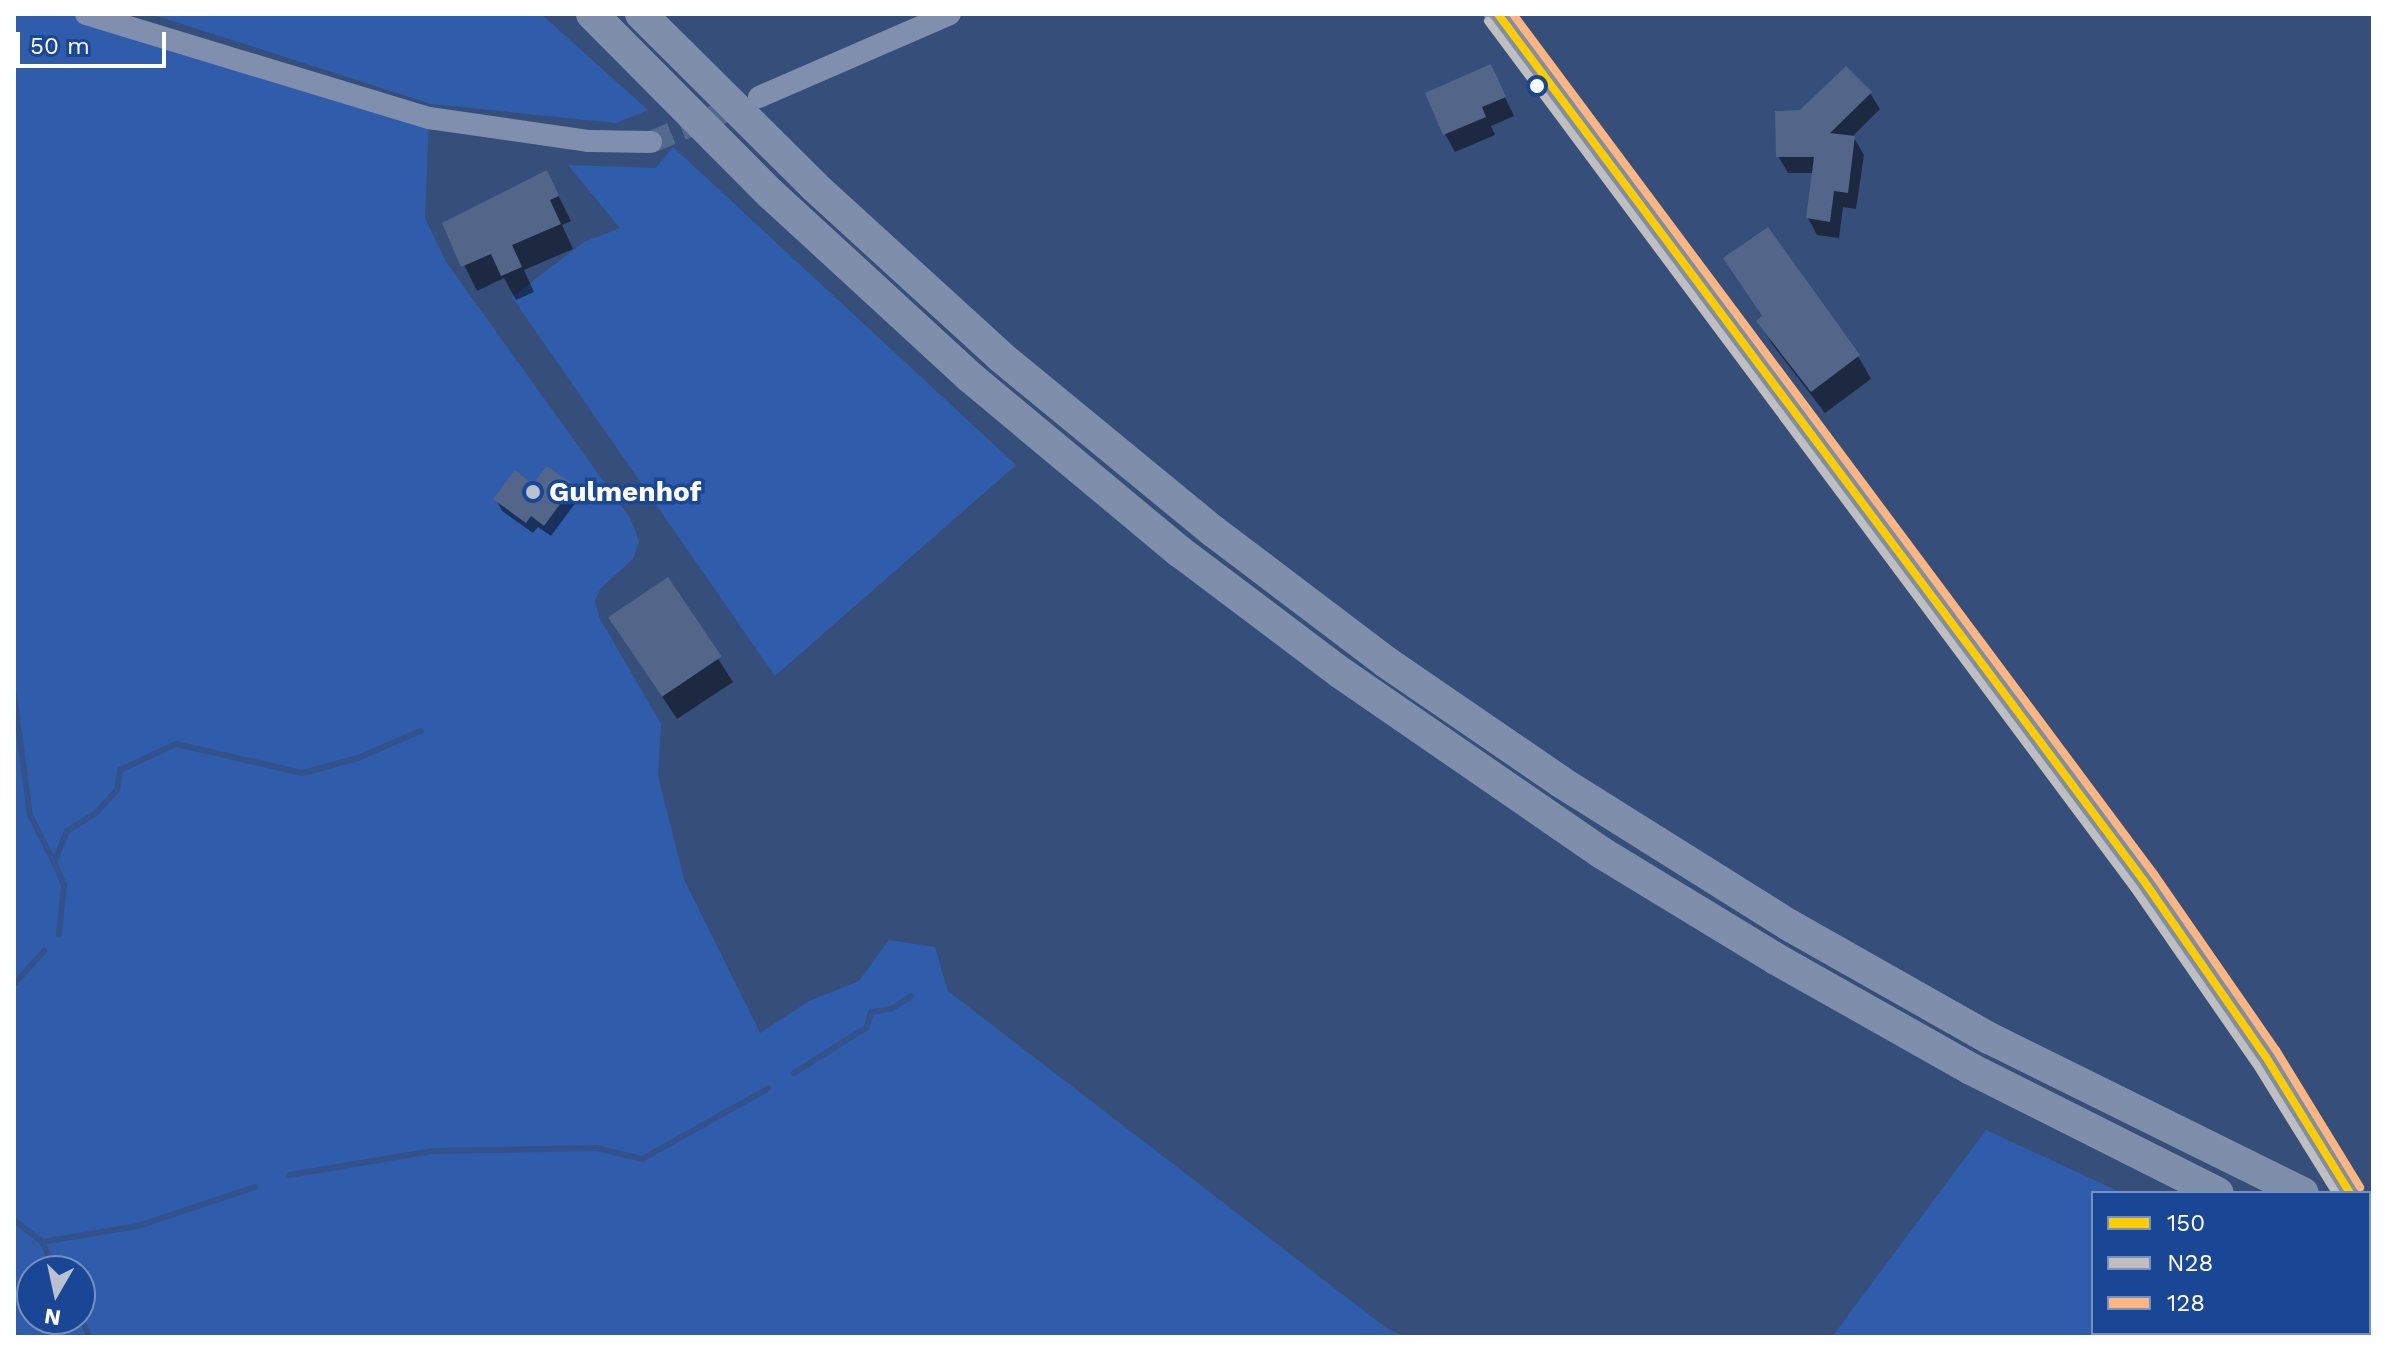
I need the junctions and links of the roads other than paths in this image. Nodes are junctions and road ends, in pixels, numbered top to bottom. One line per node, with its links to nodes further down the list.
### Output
1 (86, 14): 7 (street)
2 (592, 14): 8 (highway)
3 (641, 14): 9 (highway)
4 (950, 14): 6 (street)
5 (1498, 14): 10 (main road)
6 (759, 97)
7 (651, 142)
8 (2214, 1191)
9 (2299, 1191)
10 (2349, 1191)

